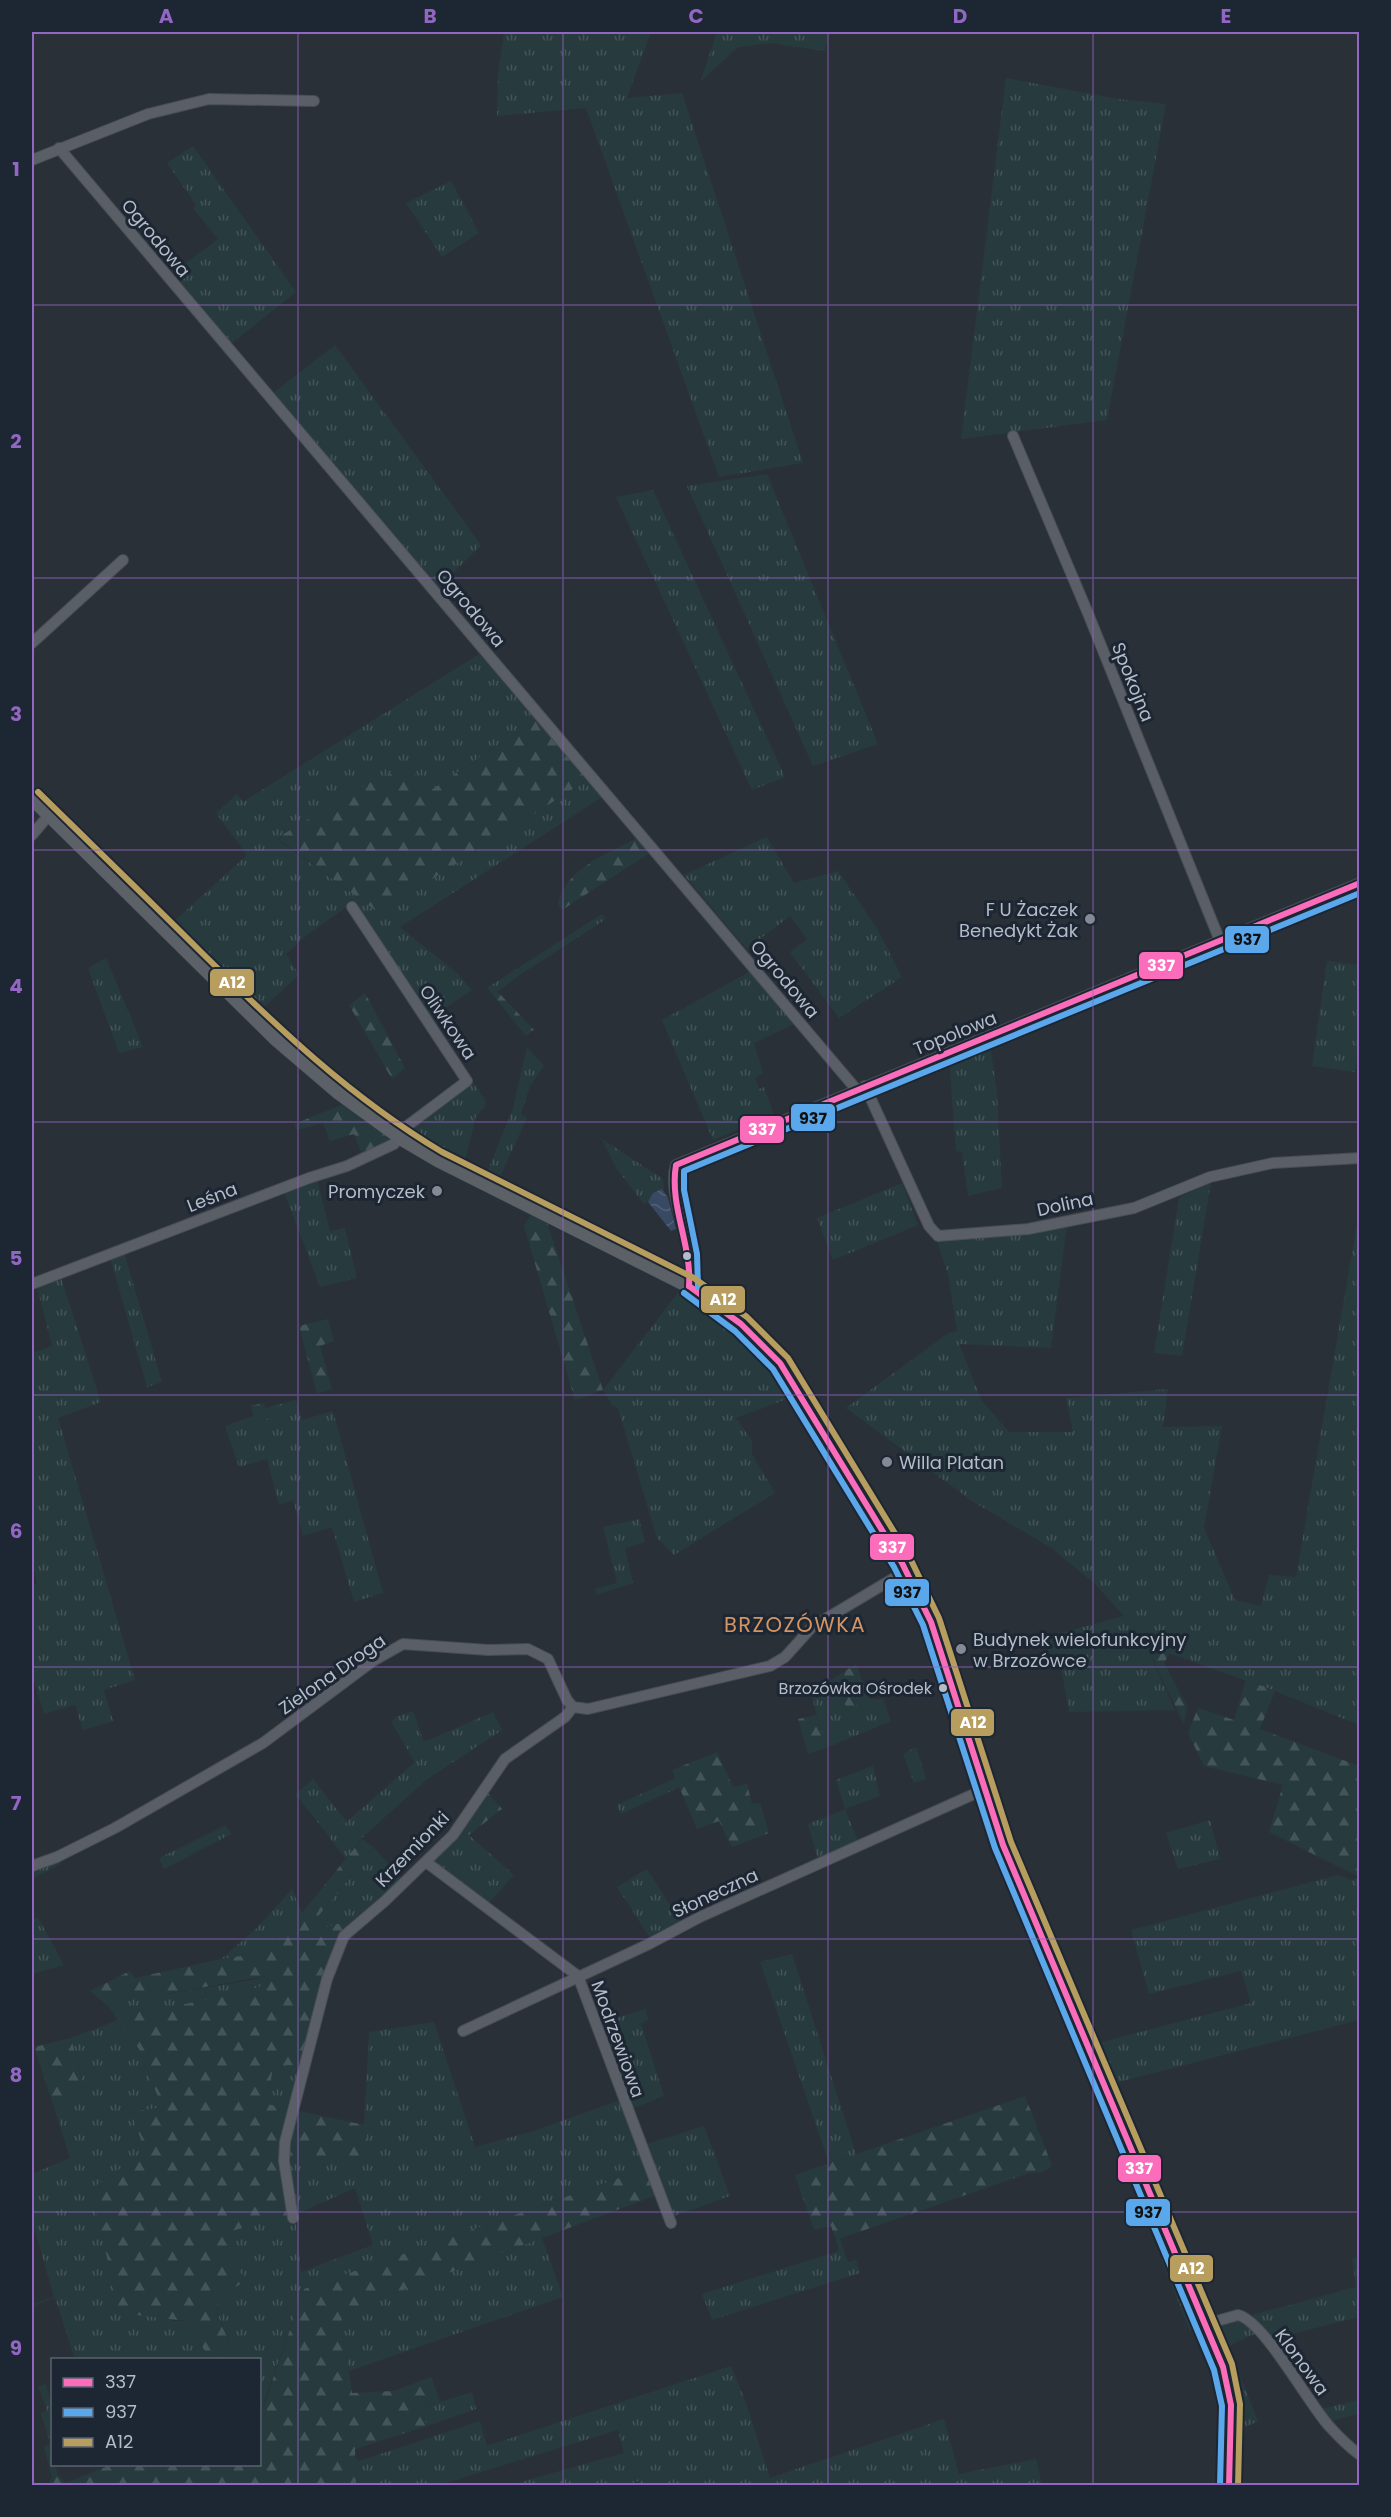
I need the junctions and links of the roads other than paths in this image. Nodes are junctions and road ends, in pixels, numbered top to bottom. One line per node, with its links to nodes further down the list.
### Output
1 (314, 101): 2 (street)
2 (59, 148): 3 (street); 13 (street, Ogrodowa)
3 (32, 160)
4 (1013, 436): 12 (street, Spokojna)
5 (123, 560): 6 (street)
6 (32, 643)
7 (32, 798): 8 (main road)
8 (49, 815): 9 (street); 14 (main road)
9 (32, 835)
10 (1359, 883): 12 (street, Topolowa)
11 (352, 907): 14 (street, Oliwkowa)
12 (1220, 941): 13 (street, Topolowa)
13 (860, 1088): 15 (street, Dolina); 17 (street, Topolowa)
14 (399, 1136): 16 (street, Leśna); 17 (main road)
15 (1359, 1158)
16 (32, 1284)
17 (689, 1286): 18 (main road)
18 (906, 1571): 19 (street); 20 (main road)
19 (573, 1707): 21 (street, Krzemionki); 22 (street, Zielona Droga)
20 (983, 1790): 23 (street, Słoneczna); 27 (main road)
21 (426, 1862): 23 (street, Modrzewiowa); 25 (street, Krzemionki)
22 (32, 1866)
23 (578, 1976): 24 (street, Słoneczna); 26 (street, Modrzewiowa)
24 (463, 2031)
25 (293, 2218)
26 (671, 2223)
27 (1206, 2324): 28 (street, Klonowa); 29 (main road)
28 (1359, 2455)
29 (1229, 2486)

